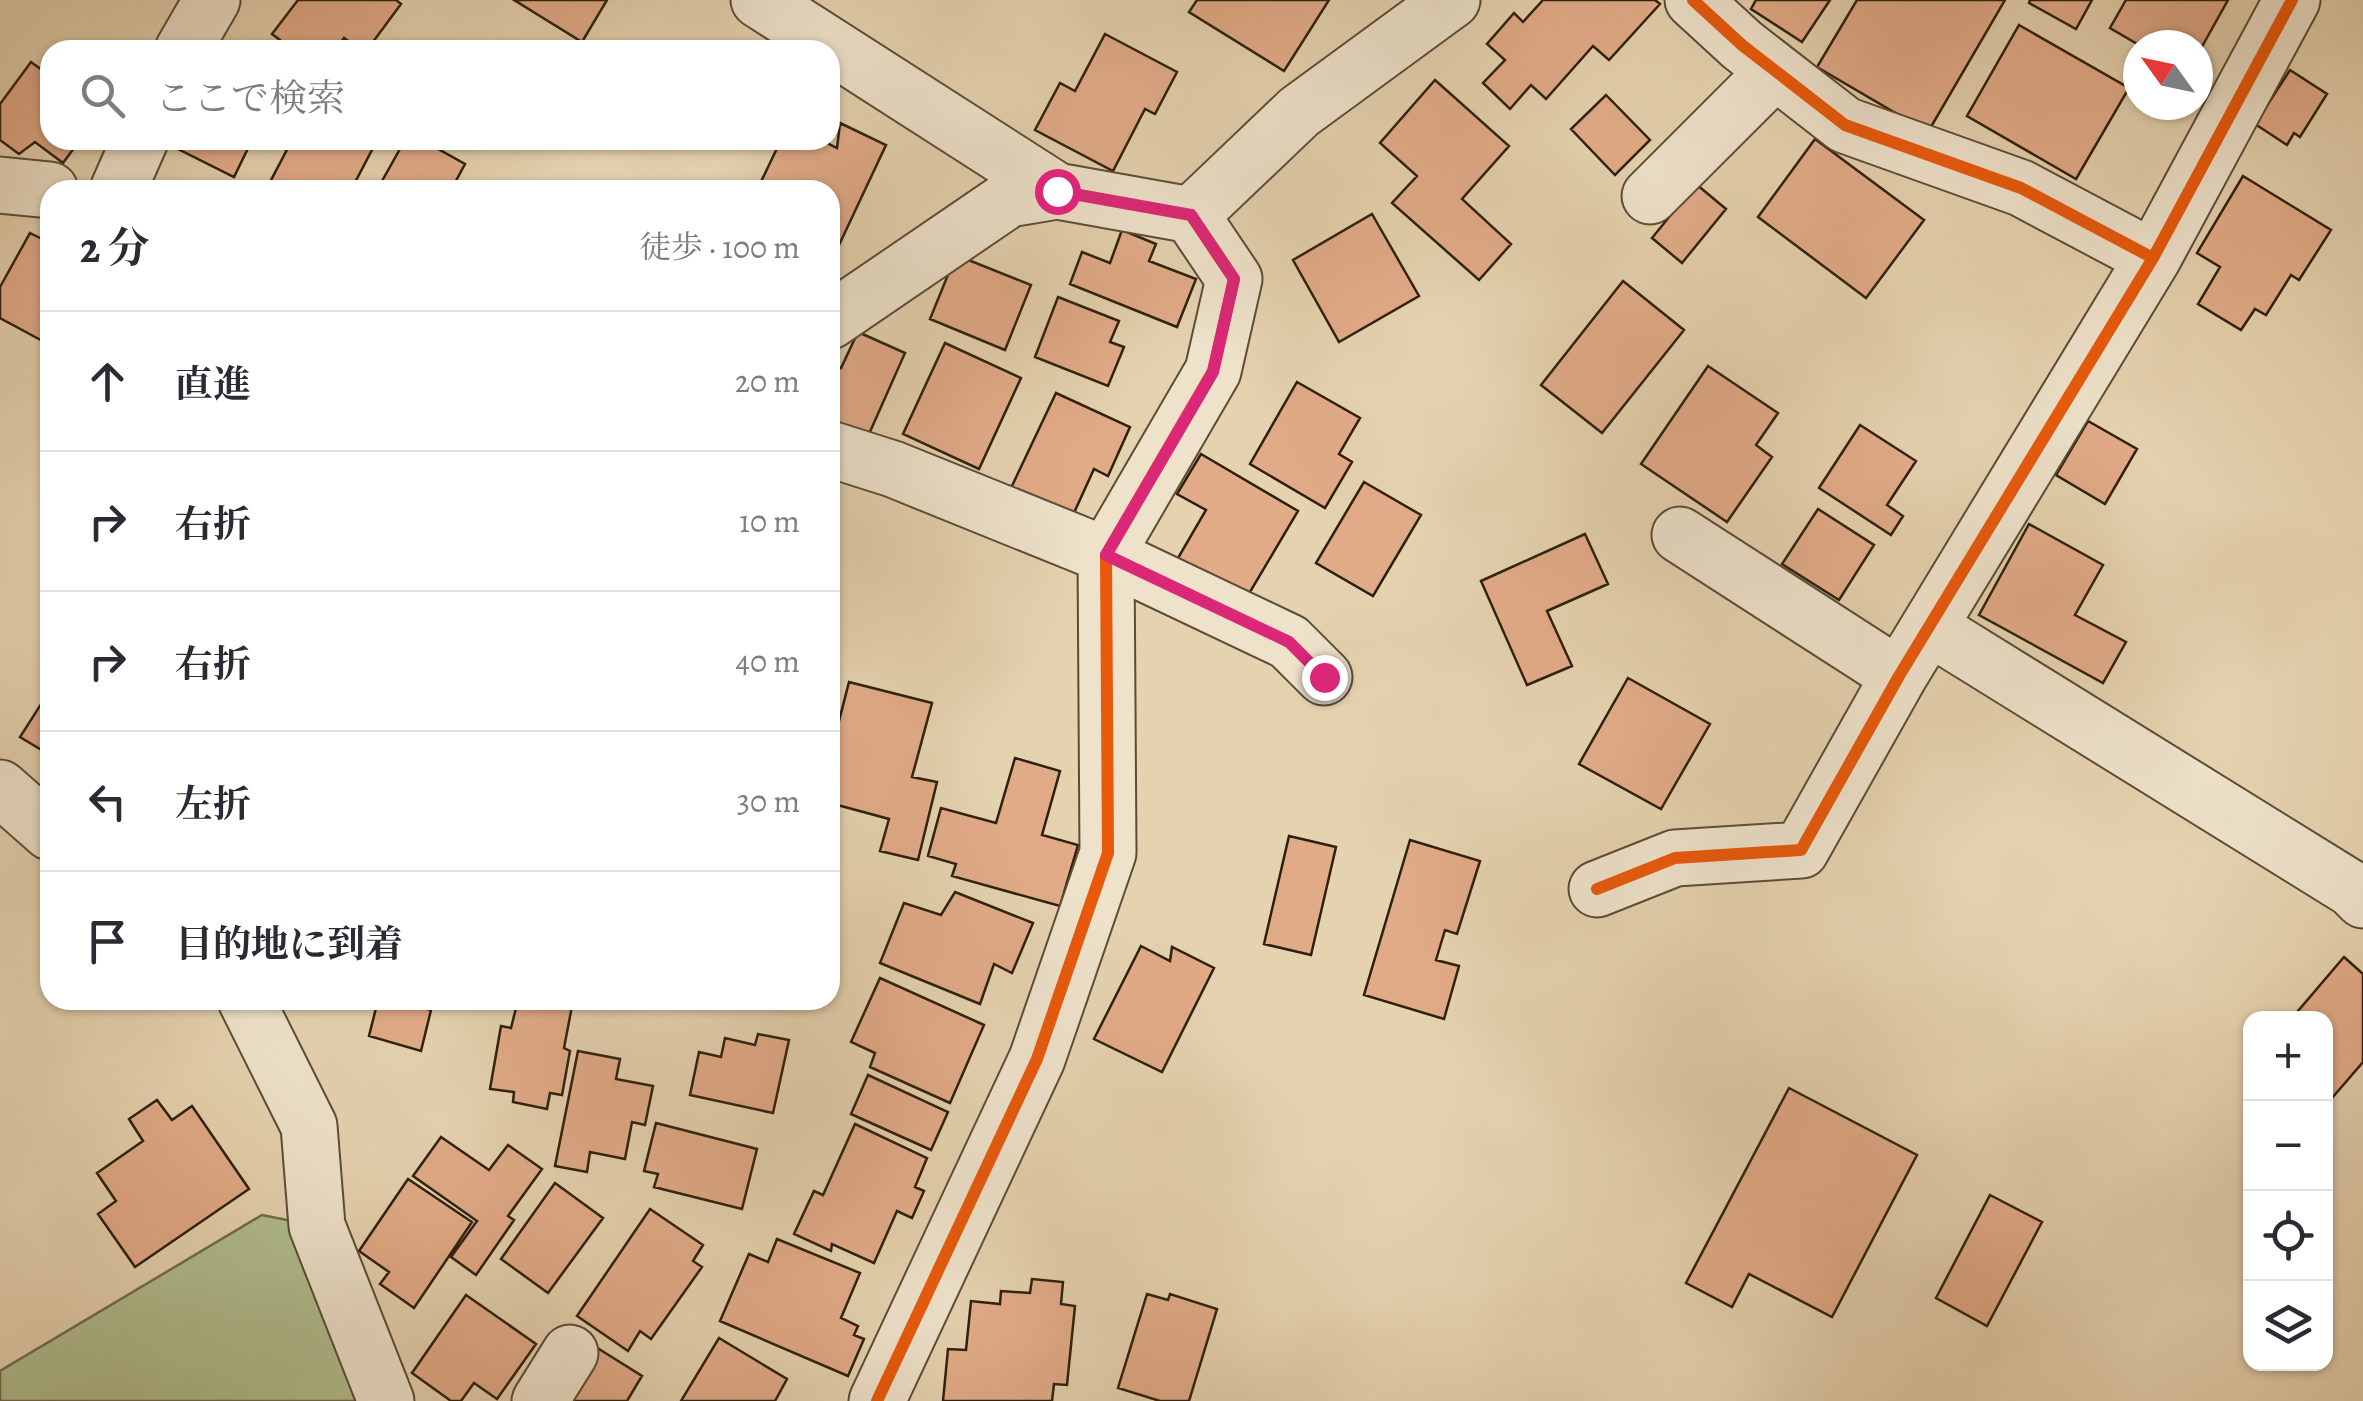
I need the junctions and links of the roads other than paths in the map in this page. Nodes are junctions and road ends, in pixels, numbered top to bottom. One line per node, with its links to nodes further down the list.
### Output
1 (212, 0): 6 (street)
2 (759, 0): 7 (street)
3 (1452, 0): 16 (street)
4 (1692, 0): 9 (street)
5 (2292, 0): 17 (street)
6 (190, 40)
7 (821, 40)
8 (840, 52): 14 (street)
9 (1775, 70): 15 (street); 17 (street)
10 (136, 150): 11 (street)
11 (122, 180)
12 (0, 186): 13 (street)
13 (40, 189)
14 (1057, 191): 16 (street); 18 (street)
15 (1650, 196)
16 (1191, 215): 21 (street)
17 (2153, 258): 22 (street)
18 (840, 314)
19 (840, 453): 21 (street)
20 (1680, 535): 23 (street)
21 (1106, 555): 24 (street); 33 (street)
22 (1929, 627): 23 (street); 28 (street)
23 (1899, 676): 27 (street)
24 (1324, 677)
25 (0, 788): 26 (street)
26 (40, 823)
27 (1597, 889)
28 (2363, 900)
29 (251, 1010): 31 (street)
30 (570, 1353): 32 (street)
31 (386, 1401)
32 (540, 1401)
33 (877, 1401)

